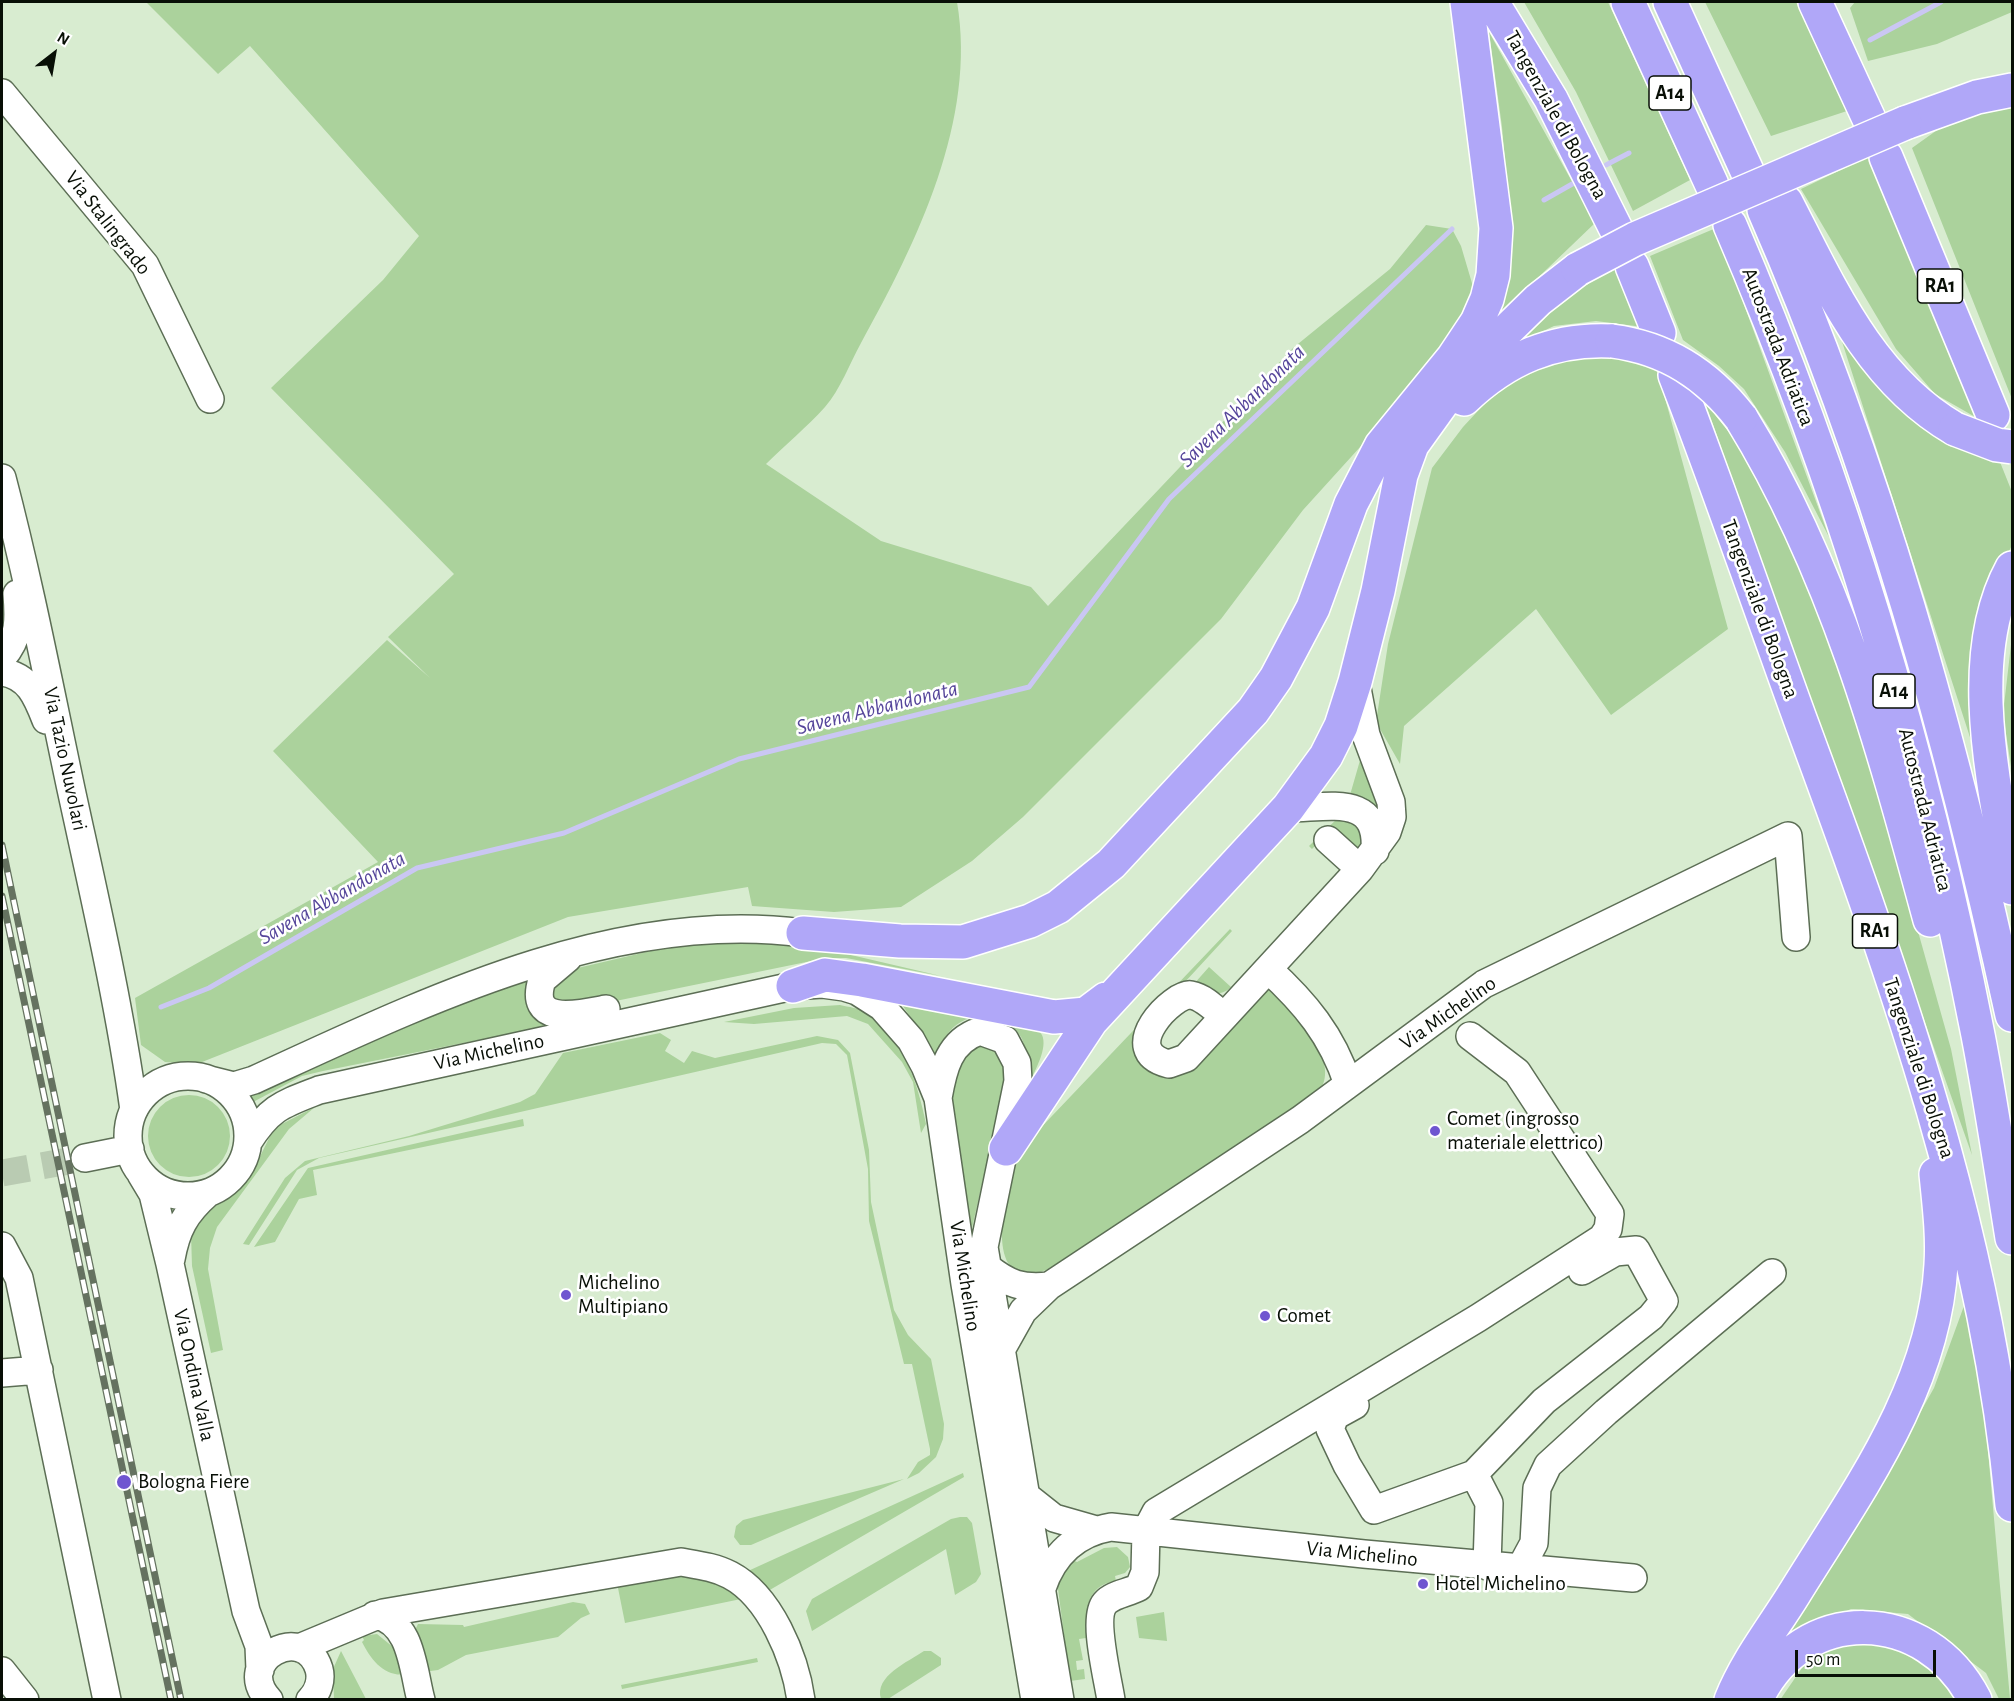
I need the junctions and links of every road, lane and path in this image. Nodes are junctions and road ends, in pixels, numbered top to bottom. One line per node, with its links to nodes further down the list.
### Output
1 (1467, 2): 22 (highway)
2 (1492, 2): 13 (highway, Tangenziale di Bologna)
3 (1628, 2): 11 (highway, A14)
4 (1670, 2): 5 (highway, A14)
5 (1679, 2)
6 (1815, 2): 9 (highway)
7 (2013, 90): 16 (highway, bridge)
8 (2, 93): 18 (street, Via Stalingrado)
9 (1870, 121)
10 (1886, 157): 19 (highway, RA1)
11 (1712, 185)
12 (1730, 225): 55 (highway, Autostrada Adriatica / A14)
13 (1617, 231)
14 (1632, 266): 15 (highway)
15 (1659, 333)
16 (1470, 367): 22 (highway); 23 (highway)
17 (1675, 375): 38 (highway, Tangenziale di Bologna / RA1)
18 (210, 399)
19 (1993, 415)
20 (2012, 454): 42 (highway, Autostrada Adriatica / A14, bridge)
21 (2, 478): 24 (street, Via Tazio Nuvolari)
22 (1358, 490): 34 (highway)
23 (1395, 512): 28 (highway); 55 (highway, bridge)
24 (19, 545): 26 (street); 29 (street, Via Tazio Nuvolari)
25 (2011, 570): 33 (highway)
26 (2, 658)
27 (2, 672): 29 (street)
28 (1355, 682): 30 (highway); 32 (street)
29 (66, 765): 45 (street, Via Tazio Nuvolari)
30 (1288, 808): 32 (street); 40 (highway)
31 (1328, 840): 32 (street)
32 (1367, 860): 37 (street)
33 (2013, 888)
34 (803, 933): 36 (street, Via Michelino)
35 (1796, 937): 47 (street, Via Michelino)
36 (571, 955): 41 (street, Via Michelino); 46 (street, Via Michelino)
37 (1268, 969): 43 (street); 47 (street)
38 (1893, 982): 68 (highway, Tangenziale di Bologna / RA1); 91 (highway)
39 (793, 986): 40 (highway); 41 (street, Via Michelino); 48 (street, Via Michelino)
40 (1112, 995): 52 (highway)
41 (748, 996): 50 (street, Via Michelino)
42 (2013, 1015)
43 (1223, 1016)
44 (1470, 1036): 70 (street)
45 (125, 1042): 46 (street); 49 (street, Via Tazio Nuvolari)
46 (196, 1077): 49 (street); 50 (street)
47 (1348, 1084): 62 (street, Via Michelino)
48 (938, 1098): 52 (street, Via Michelino); 88 (street, Via Michelino)
49 (134, 1110): 51 (street)
50 (248, 1142): 56 (street)
51 (130, 1149): 53 (street); 54 (street)
52 (1006, 1149): 60 (street, Via Michelino)
53 (85, 1158)
54 (141, 1174): 56 (street); 59 (street, Via Ondina Valla)
55 (2003, 1174): 57 (highway, Autostrada Adriatica / A14)
56 (208, 1193): 59 (street, Via Ondina Valla)
57 (2013, 1238)
58 (2, 1246): 64 (street)
59 (170, 1264): 76 (street, Via Ondina Valla)
60 (987, 1267): 62 (street, Via Michelino); 63 (street, Via Michelino)
61 (1772, 1274): 72 (street)
62 (1049, 1286): 63 (street, Via Michelino)
63 (1000, 1352): 67 (street, Via Michelino)
64 (39, 1370): 65 (street); 84 (street)
65 (2, 1373)
66 (1474, 1474): 66 (street); 71 (street)
67 (1025, 1495): 69 (street, Via Michelino); 74 (street, Via Michelino)
68 (2013, 1505)
69 (1096, 1530): 70 (street, Via Michelino); 74 (street, Via Michelino)
70 (1146, 1531): 71 (street, Via Michelino); 90 (street)
71 (1487, 1566): 72 (street, Via Michelino)
72 (1520, 1569): 73 (street, Via Michelino)
73 (1633, 1578)
74 (1042, 1588): 89 (street, Via Michelino)
75 (375, 1615): 77 (street); 86 (street); 87 (street)
76 (252, 1625): 78 (street); 80 (street, Via Ondina Valla)
77 (345, 1631): 78 (street); 79 (street)
78 (292, 1648): 79 (street); 80 (street)
79 (318, 1667): 82 (street)
80 (260, 1670): 85 (street, Via Ondina Valla)
81 (2, 1671): 83 (street)
82 (313, 1698)
83 (25, 1700)
84 (107, 1700)
85 (269, 1700)
86 (421, 1700)
87 (801, 1700)
88 (1035, 1700)
89 (1060, 1700)
90 (1111, 1700)
91 (1731, 1700)
92 (1756, 1700): 93 (highway)
93 (1975, 1700)

